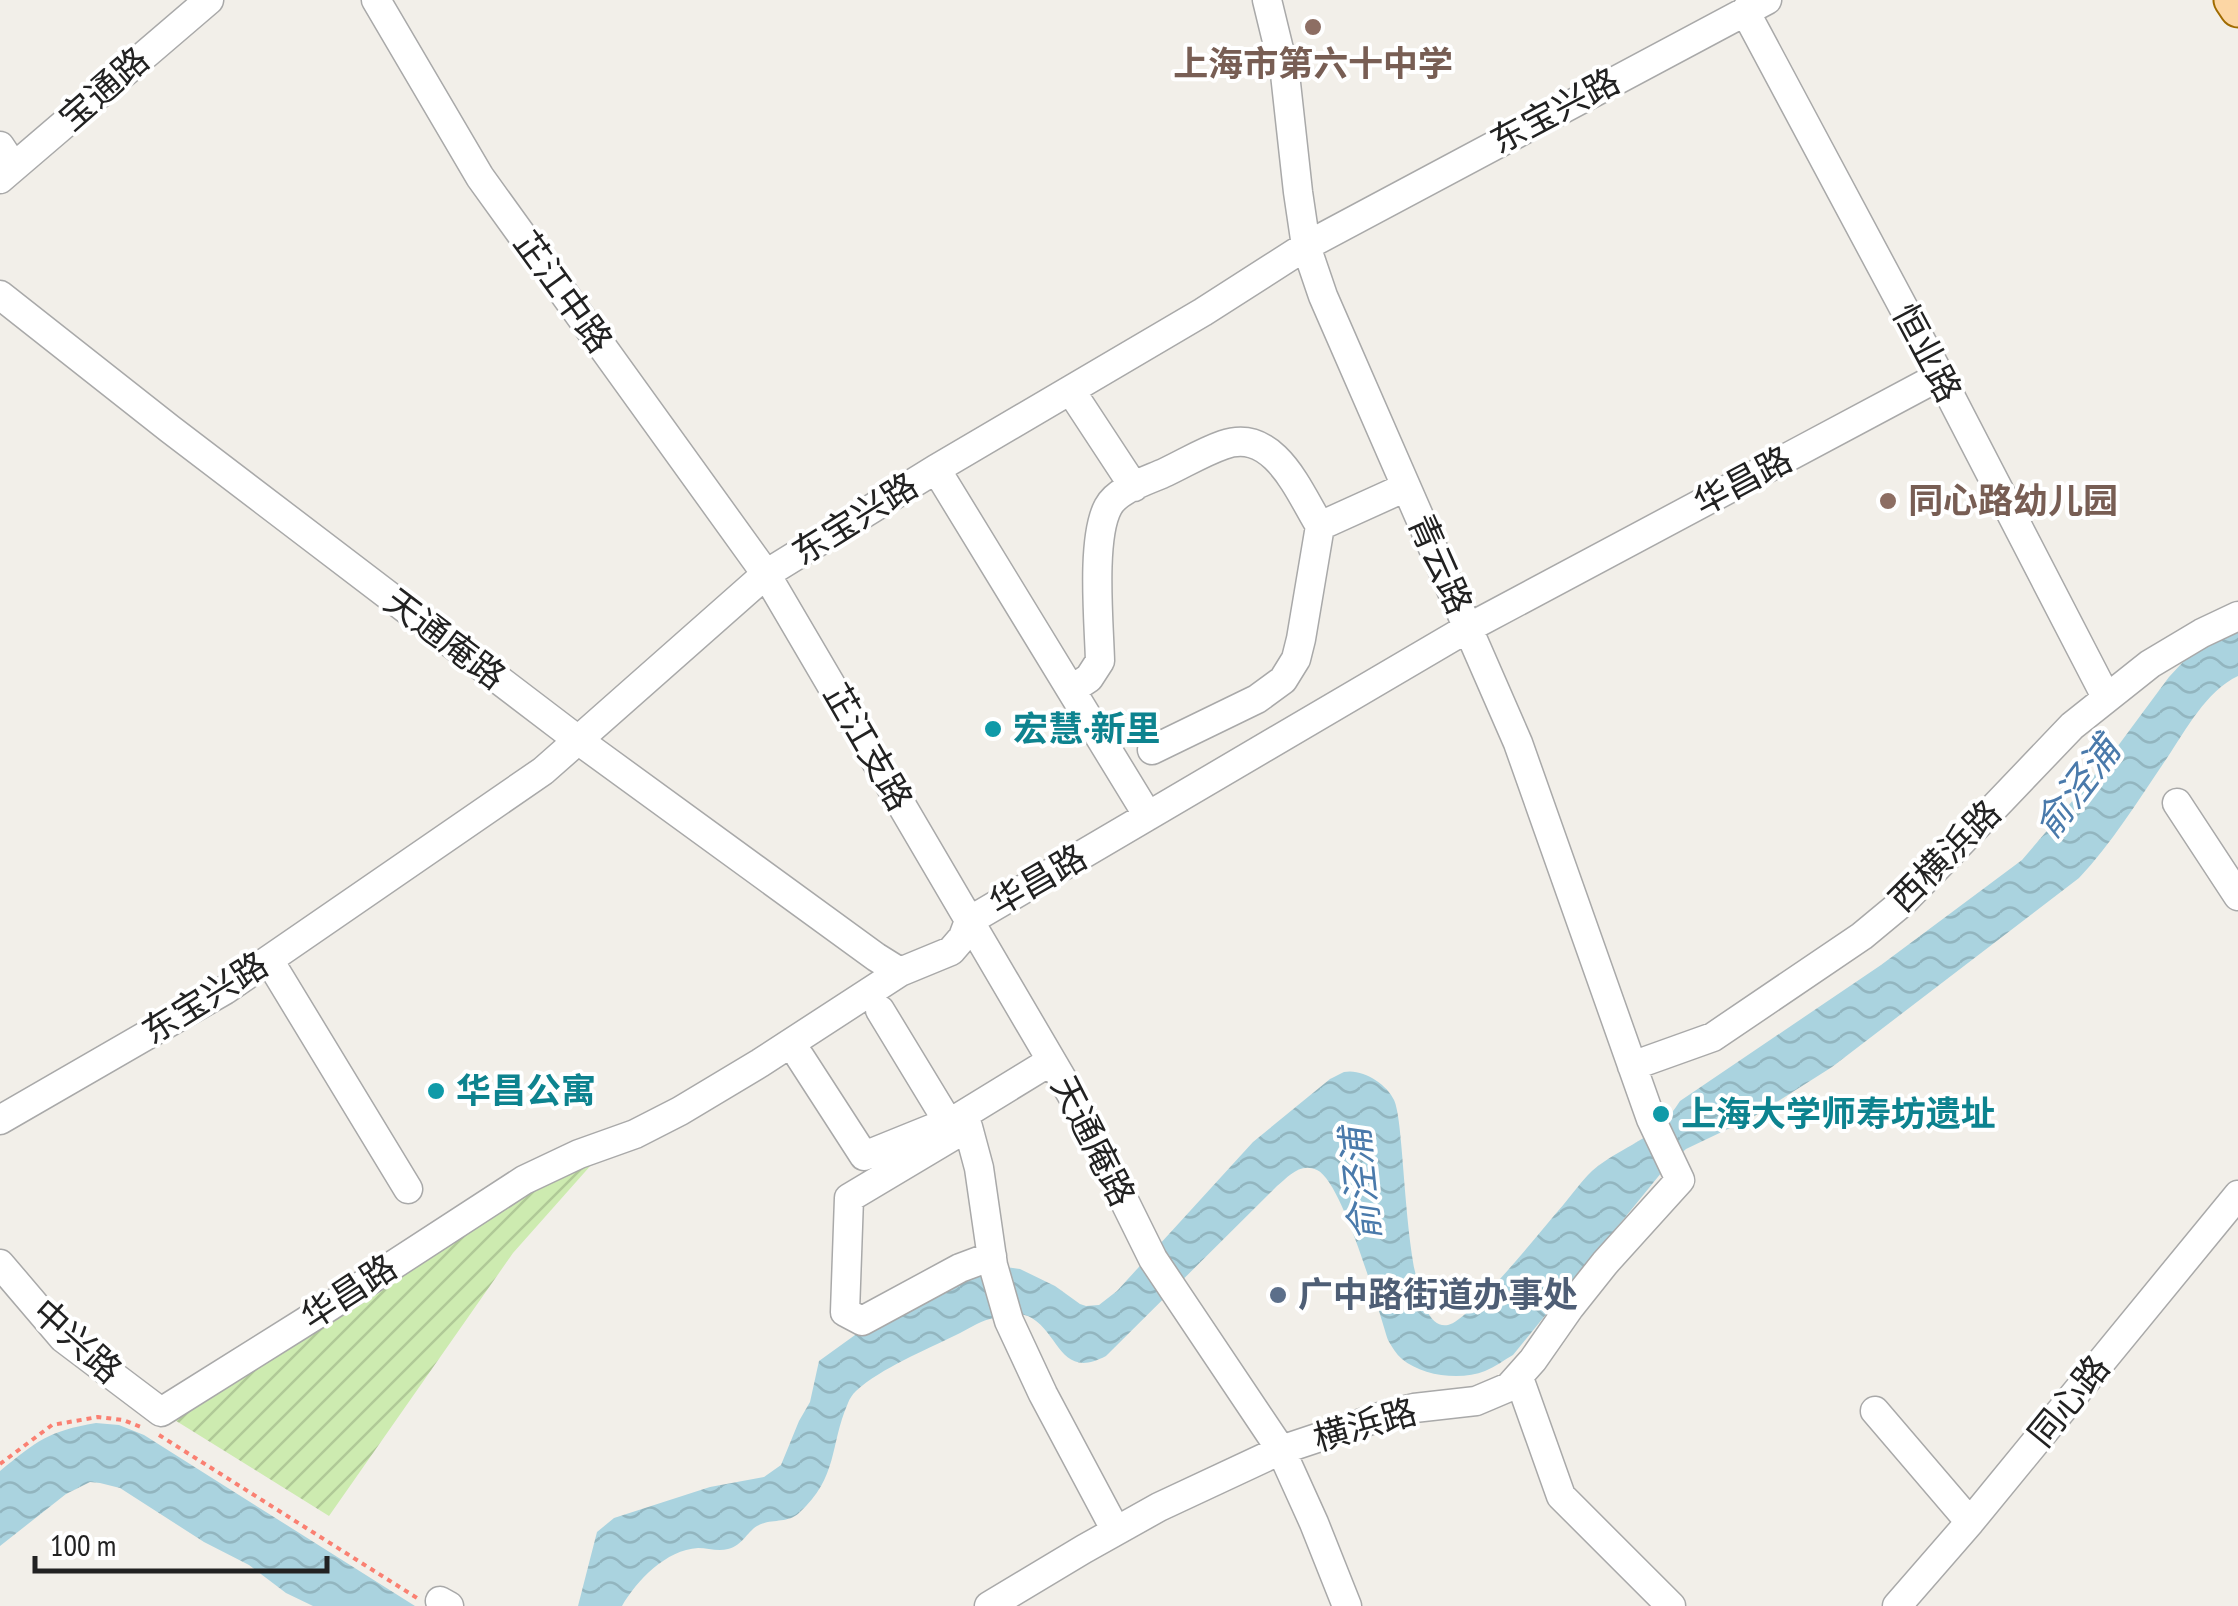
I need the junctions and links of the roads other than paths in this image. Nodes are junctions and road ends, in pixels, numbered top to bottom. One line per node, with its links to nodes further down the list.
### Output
1 (209, 0): 7 (street, 宝通路)
2 (376, 0): 16 (street, 芷江中路)
3 (1267, 0): 8 (street, 青云路)
4 (2232, 0): 6 (main road)
5 (1756, 6): 8 (street, 东宝兴路); 10 (street, 恒业路)
6 (2238, 9)
7 (5, 164)
8 (1306, 246): 11 (street, 东宝兴路); 14 (street, 青云路)
9 (0, 295): 21 (street, 天通庵路)
10 (1940, 376): 18 (street, 华昌路); 20 (street, 恒业路)
11 (1071, 390): 12 (street, 东宝兴路); 13 (street)
12 (936, 469): 16 (street, 东宝兴路); 19 (street)
13 (1134, 487): 15 (street); 19 (street)
14 (1406, 488): 15 (street); 18 (street, 青云路)
15 (1320, 526): 22 (street)
16 (766, 574): 21 (street, 东宝兴路); 26 (street, 芷江支路)
17 (2238, 616): 20 (street, 西横浜路)
18 (1468, 628): 24 (street, 华昌路); 32 (street, 青云路)
19 (1071, 690): 24 (street)
20 (2106, 697): 32 (street, 西横浜路)
21 (578, 740): 27 (street, 东宝兴路); 28 (street, 天通庵路)
22 (1152, 750)
23 (2176, 802): 25 (street)
24 (1148, 816): 26 (street, 华昌路)
25 (2238, 896)
26 (969, 920): 28 (street, 华昌路); 31 (street, 天通庵路)
27 (268, 960): 33 (street, 东宝兴路); 36 (street)
28 (900, 972): 42 (street, 华昌路)
29 (880, 1010): 34 (street)
30 (800, 1057): 34 (street)
31 (1051, 1061): 34 (street); 43 (street, 天通庵路)
32 (1632, 1066): 35 (street, 青云路)
33 (0, 1120)
34 (948, 1122)
35 (1678, 1175): 40 (street, 横浜路)
36 (408, 1189)
37 (2238, 1195): 44 (street, 同心路)
38 (992, 1261): 38 (street); 45 (street)
39 (0, 1264): 42 (street, 中兴路)
40 (1519, 1378): 43 (street, 横浜路); 48 (street)
41 (1876, 1410): 44 (street)
42 (154, 1425)
43 (1281, 1450): 45 (street, 横浜路); 47 (street)
44 (1970, 1522): 49 (street, 同心路)
45 (1116, 1531): 46 (street, 横浜路)
46 (989, 1606)
47 (1347, 1606)
48 (1672, 1606)
49 (1897, 1606)

